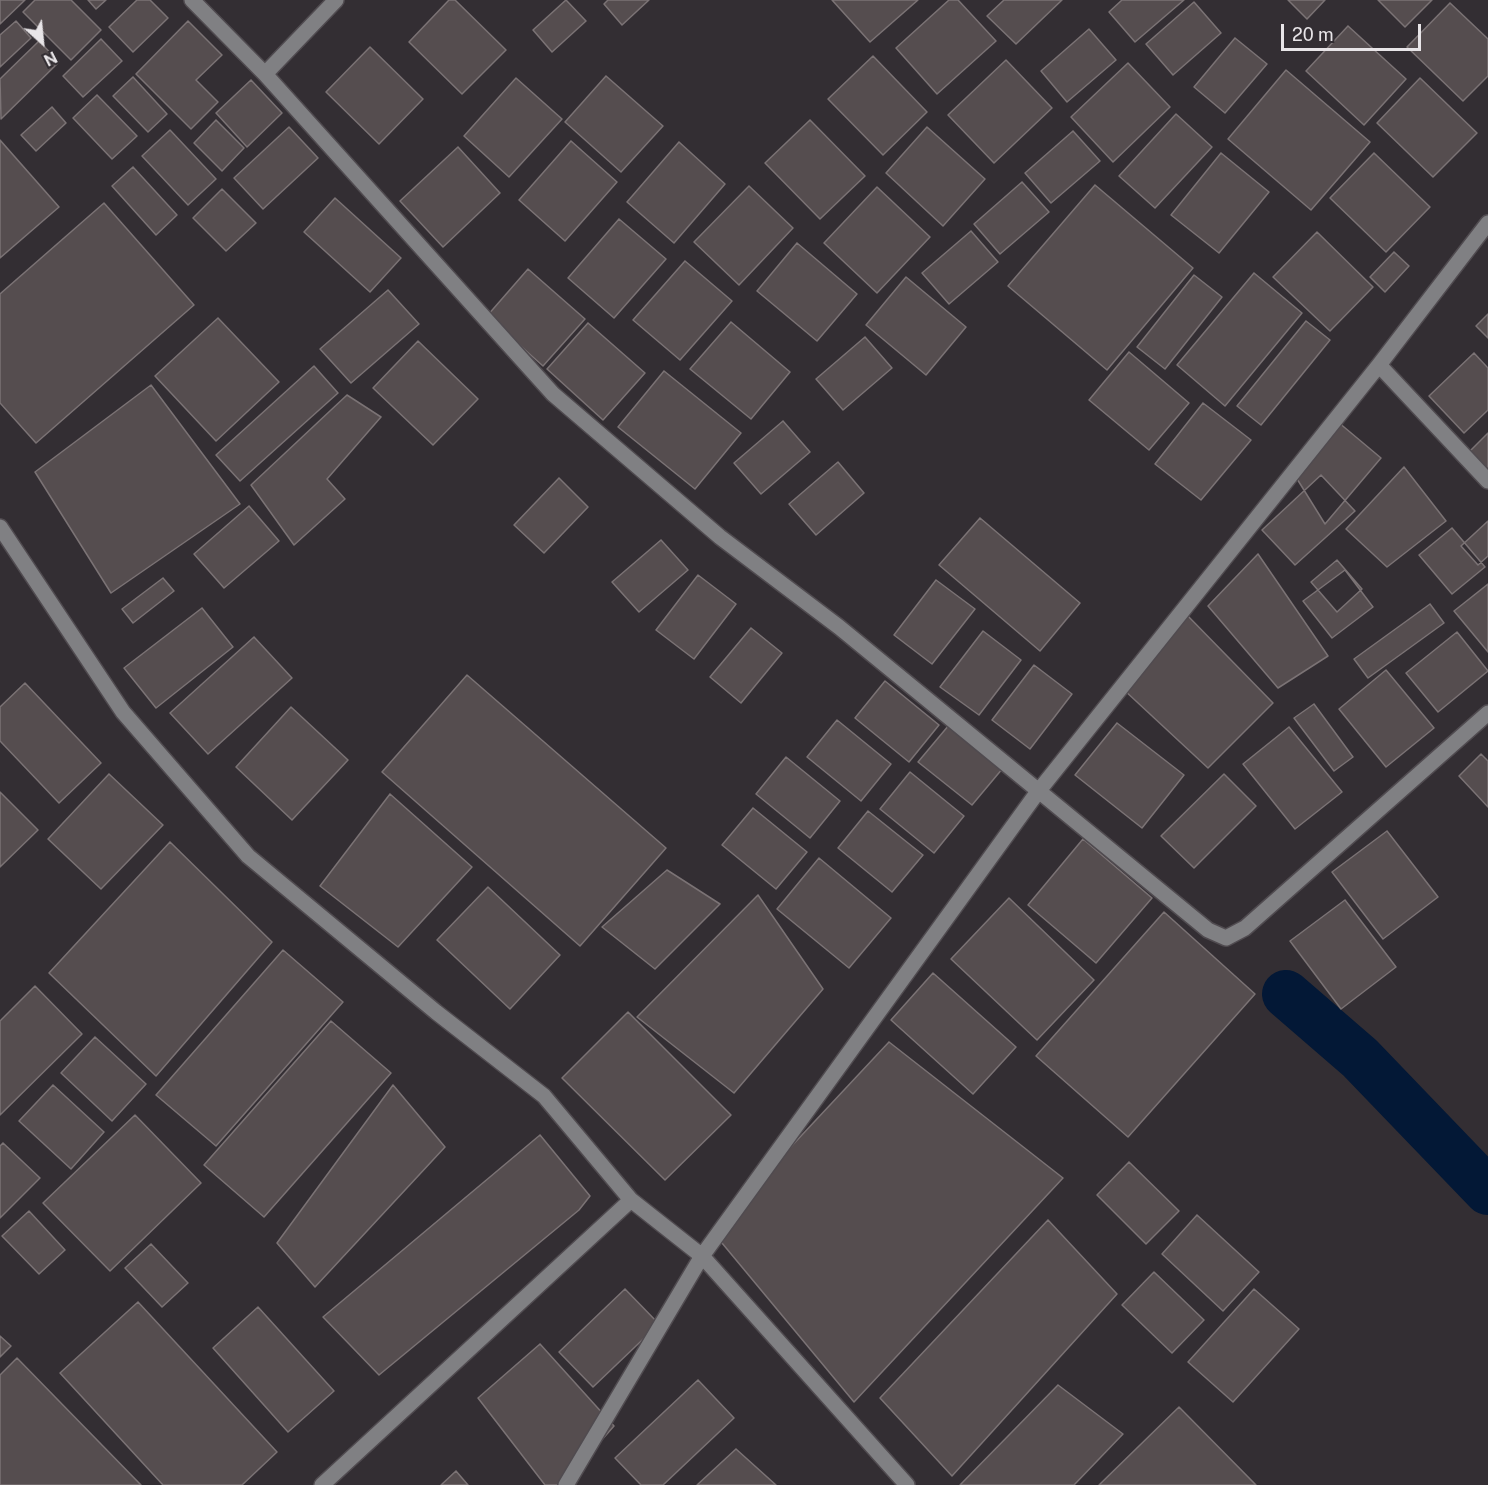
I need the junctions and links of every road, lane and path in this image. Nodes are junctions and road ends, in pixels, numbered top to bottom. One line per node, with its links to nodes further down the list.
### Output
1 (192, 0): 3 (street)
2 (336, 0): 3 (street)
3 (265, 74): 9 (street)
4 (1488, 223): 5 (street)
5 (1379, 364): 6 (street); 9 (street)
6 (1488, 481)
7 (0, 527): 10 (street)
8 (1488, 713): 9 (street)
9 (1037, 793): 11 (street)
10 (631, 1200): 11 (street); 12 (street)
11 (702, 1256): 13 (street); 14 (street)
12 (322, 1485)
13 (566, 1485)
14 (907, 1485)

